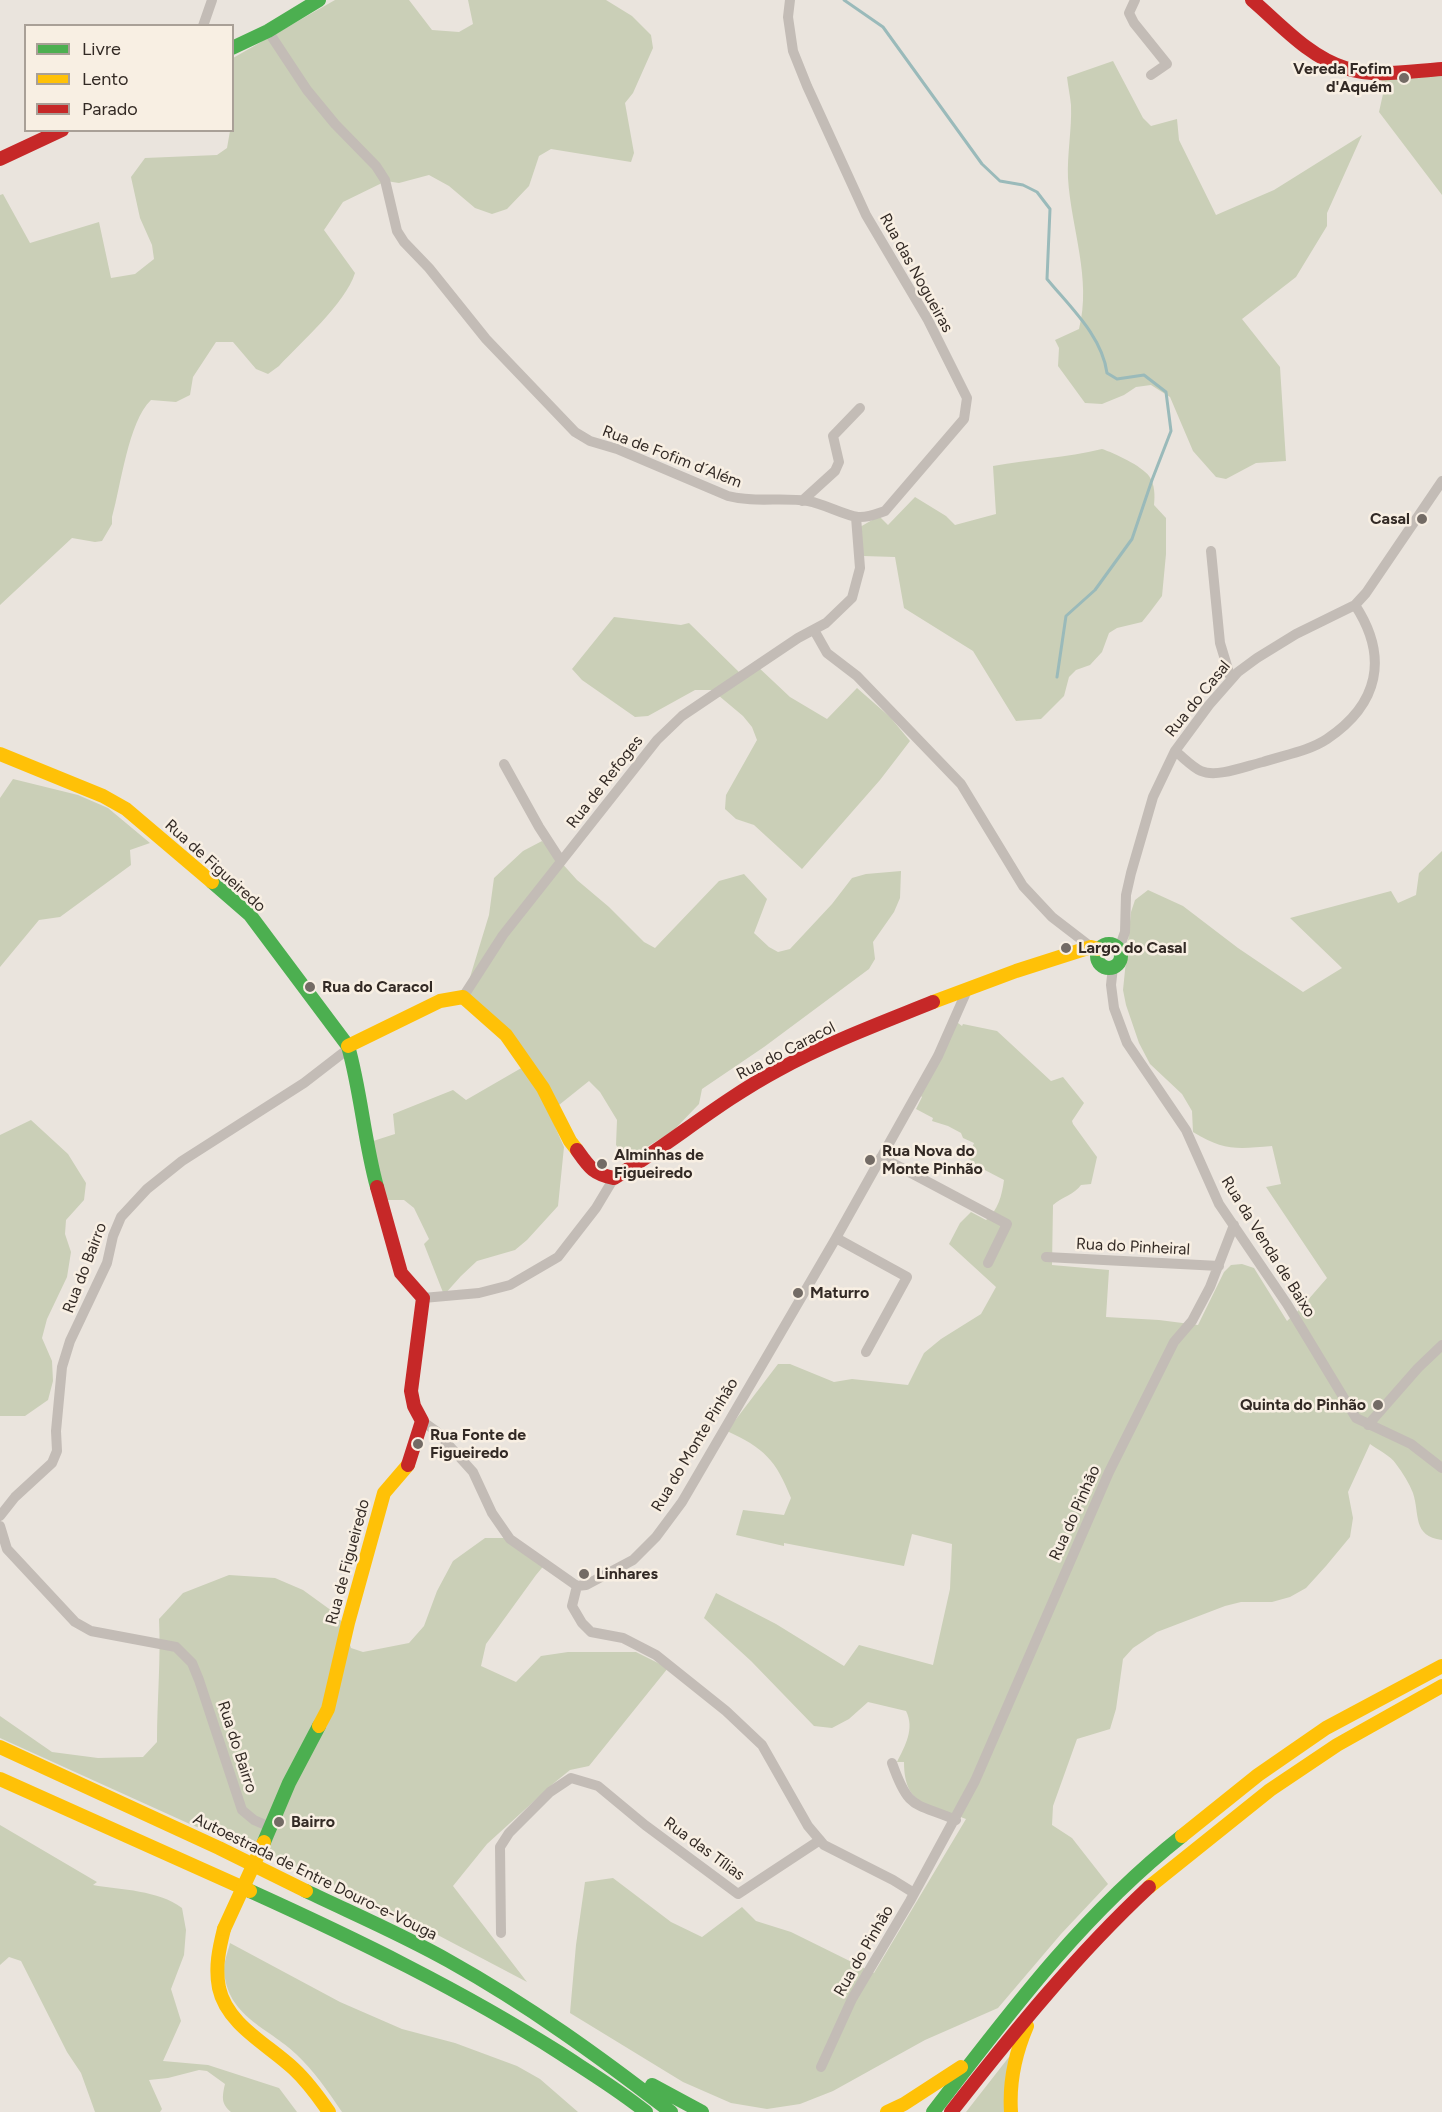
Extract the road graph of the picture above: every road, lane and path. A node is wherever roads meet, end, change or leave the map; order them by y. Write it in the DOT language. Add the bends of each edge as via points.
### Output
graph roads {
  1 [pos="212,0"];
  2 [pos="319,0"];
  3 [pos="790,0"];
  4 [pos="1135,0"];
  5 [pos="1252,0"];
  6 [pos="204,24"];
  7 [pos="268,31"];
  8 [pos="234,47"];
  9 [pos="1442,69"];
  10 [pos="1151,75"];
  11 [pos="58,132"];
  12 [pos="0,159"];
  13 [pos="860,408"];
  14 [pos="1442,480"];
  15 [pos="802,501"];
  16 [pos="856,517"];
  17 [pos="1210,551"];
  18 [pos="1355,605"];
  19 [pos="814,630"];
  20 [pos="1231,679"];
  21 [pos="1175,752"];
  22 [pos="0,754"];
  23 [pos="504,764"];
  24 [pos="561,861"];
  25 [pos="1094,948"];
  26 [pos="1119,949"];
  27 [pos="1113,967"];
  28 [pos="968,988"];
  29 [pos="463,997"];
  30 [pos="348,1048"];
  31 [pos="881,1157"];
  32 [pos="614,1178"];
  33 [pos="1234,1225"];
  34 [pos="836,1238"];
  35 [pos="1046,1257"];
  36 [pos="988,1263"];
  37 [pos="1220,1266"];
  38 [pos="423,1298"];
  39 [pos="1442,1345"];
  40 [pos="866,1352"];
  41 [pos="422,1421"];
  42 [pos="1368,1425"];
  43 [pos="1442,1468"];
  44 [pos="0,1516"];
  45 [pos="0,1526"];
  46 [pos="577,1586"];
  47 [pos="1442,1666"];
  48 [pos="1442,1686"];
  49 [pos="0,1747"];
  50 [pos="892,1763"];
  51 [pos="0,1779"];
  52 [pos="956,1820"];
  53 [pos="270,1827"];
  54 [pos="820,1840"];
  55 [pos="914,1893"];
  56 [pos="501,1933"];
  57 [pos="1036,2007"];
  58 [pos="603,2058"];
  59 [pos="971,2061"];
  60 [pos="821,2067"];
  61 [pos="585,2070"];
  62 [pos="329,2112"];
  63 [pos="630,2112"];
  64 [pos="646,2112"];
  65 [pos="671,2112"];
  66 [pos="702,2112"];
  67 [pos="887,2112"];
  68 [pos="933,2112"];
  69 [pos="951,2112"];
  70 [pos="1011,2112"];
  1 -- 6 [label="street"];
  2 -- 7 [label="main road"];
  3 -- 16 [label="street, Rua das Nogueiras" via="793,51 807,86 867,215 928,320 967,398 964,419 885,511"];
  4 -- 10 [label="street" via="1129,13 1134,23 1167,64"];
  5 -- 9 [label="main road" via="1317,53 1344,68 1374,72"];
  7 -- 8 [label="main road"];
  7 -- 15 [label="street, Rua de Fofim d´Além" via="307,90 376,166 385,180 397,231 404,242 486,339 575,432 741,500"];
  11 -- 12 [label="main road"];
  13 -- 15 [label="street" via="833,436 838,462 835,471"];
  14 -- 18 [label="street, Rua do Casal"];
  15 -- 16 [label="street, Rua de Fofim d´Além"];
  16 -- 19 [label="street" via="860,568 852,598"];
  17 -- 20 [label="street" via="1220,643"];
  18 -- 20 [label="street, Rua do Casal" via="1296,634"];
  18 -- 21 [label="street" via="1371,634 1376,665 1367,698 1342,727 1326,740 1225,773 1202,771"];
  19 -- 24 [label="street, Rua de Refoges" via="682,716 657,740"];
  19 -- 25 [label="street" via="827,653 857,676 961,784 1023,886 1052,917"];
  20 -- 21 [label="street, Rua do Casal"];
  21 -- 26 [label="street, Rua do Casal" via="1153,797 1131,873 1125,932"];
  22 -- 30 [label="main road, Rua de Figueiredo" via="126,809 250,915"];
  23 -- 24 [label="street"];
  24 -- 29 [label="street, Rua de Refoges" via="503,935"];
  25 -- 26 [label="main road" via="1110,943"];
  25 -- 27 [label="main road" via="1098,963"];
  25 -- 28 [label="main road, Rua do Caracol" via="1034,963"];
  26 -- 27 [label="main road" via="1120,960"];
  27 -- 33 [label="street, Rua da Venda de Baixo" via="1114,1008 1127,1043 1186,1130 1219,1204"];
  28 -- 31 [label="street, Rua do Monte Pinhão" via="938,1056"];
  28 -- 32 [label="main road, Rua do Caracol" via="778,1069"];
  29 -- 30 [label="main road" via="440,1001"];
  29 -- 32 [label="main road" via="506,1035 543,1088 570,1141 587,1164 599,1176"];
  30 -- 38 [label="main road, Rua de Figueiredo" via="368,1155 401,1273"];
  30 -- 44 [label="street, Rua do Bairro" via="304,1083 182,1161 122,1216 107,1263 62,1367 57,1451 52,1463"];
  31 -- 34 [label="street, Rua do Monte Pinhão"];
  31 -- 36 [label="street" via="1007,1224"];
  32 -- 38 [label="street" via="558,1257 510,1285 479,1293"];
  33 -- 37 [label="street, Rua do Pinhão"];
  33 -- 42 [label="street, Rua da Venda de Baixo" via="1356,1418"];
  34 -- 40 [label="street" via="907,1277"];
  34 -- 46 [label="street, Rua do Monte Pinhão" via="682,1502 656,1537 633,1560"];
  35 -- 37 [label="street, Rua do Pinheiral"];
  37 -- 52 [label="street, Rua do Pinhão" via="1192,1321 1174,1342 1108,1472"];
  38 -- 41 [label="main road" via="411,1391"];
  39 -- 42 [label="street"];
  41 -- 46 [label="street" via="472,1472 510,1539"];
  41 -- 53 [label="main road, Rua de Figueiredo" via="410,1462 384,1493 328,1709"];
  42 -- 43 [label="street, Rua da Venda de Baixo" via="1411,1444"];
  45 -- 53 [label="street, Rua do Bairro" via="7,1549 75,1622 92,1631 176,1647 192,1663 242,1810"];
  46 -- 54 [label="street" via="572,1606 591,1632 623,1638 656,1655 762,1745"];
  47 -- 59 [label="main road" via="1326,1728 1258,1775 1150,1861 1061,1950"];
  48 -- 57 [label="main road" via="1337,1745 1270,1790 1164,1874 1114,1920"];
  49 -- 58 [label="main road, Autoestrada de Entre Douro-e-Vouga" via="219,1848 447,1960"];
  50 -- 52 [label="street" via="911,1801"];
  51 -- 61 [label="main road" via="314,1920 435,1979"];
  52 -- 55 [label="street, Rua do Pinhão"];
  53 -- 62 [label="main road, Rua de Figueiredo, bridge" via="224,1929 217,1948 215,1976 222,2001 237,2020 303,2076"];
  54 -- 55 [label="street"];
  54 -- 56 [label="street, Rua das Tílias" via="738,1894 598,1786 572,1778 550,1792 500,1847"];
  55 -- 60 [label="street, Rua do Pinhão" via="852,1999"];
  57 -- 69 [label="main road"];
  57 -- 70 [label="main road" via="1020,2041 1010,2088"];
  58 -- 65 [label="main road"];
  58 -- 66 [label="main road"];
  59 -- 67 [label="main road"];
  59 -- 68 [label="main road"];
  61 -- 63 [label="main road"];
  61 -- 64 [label="main road"];
}
